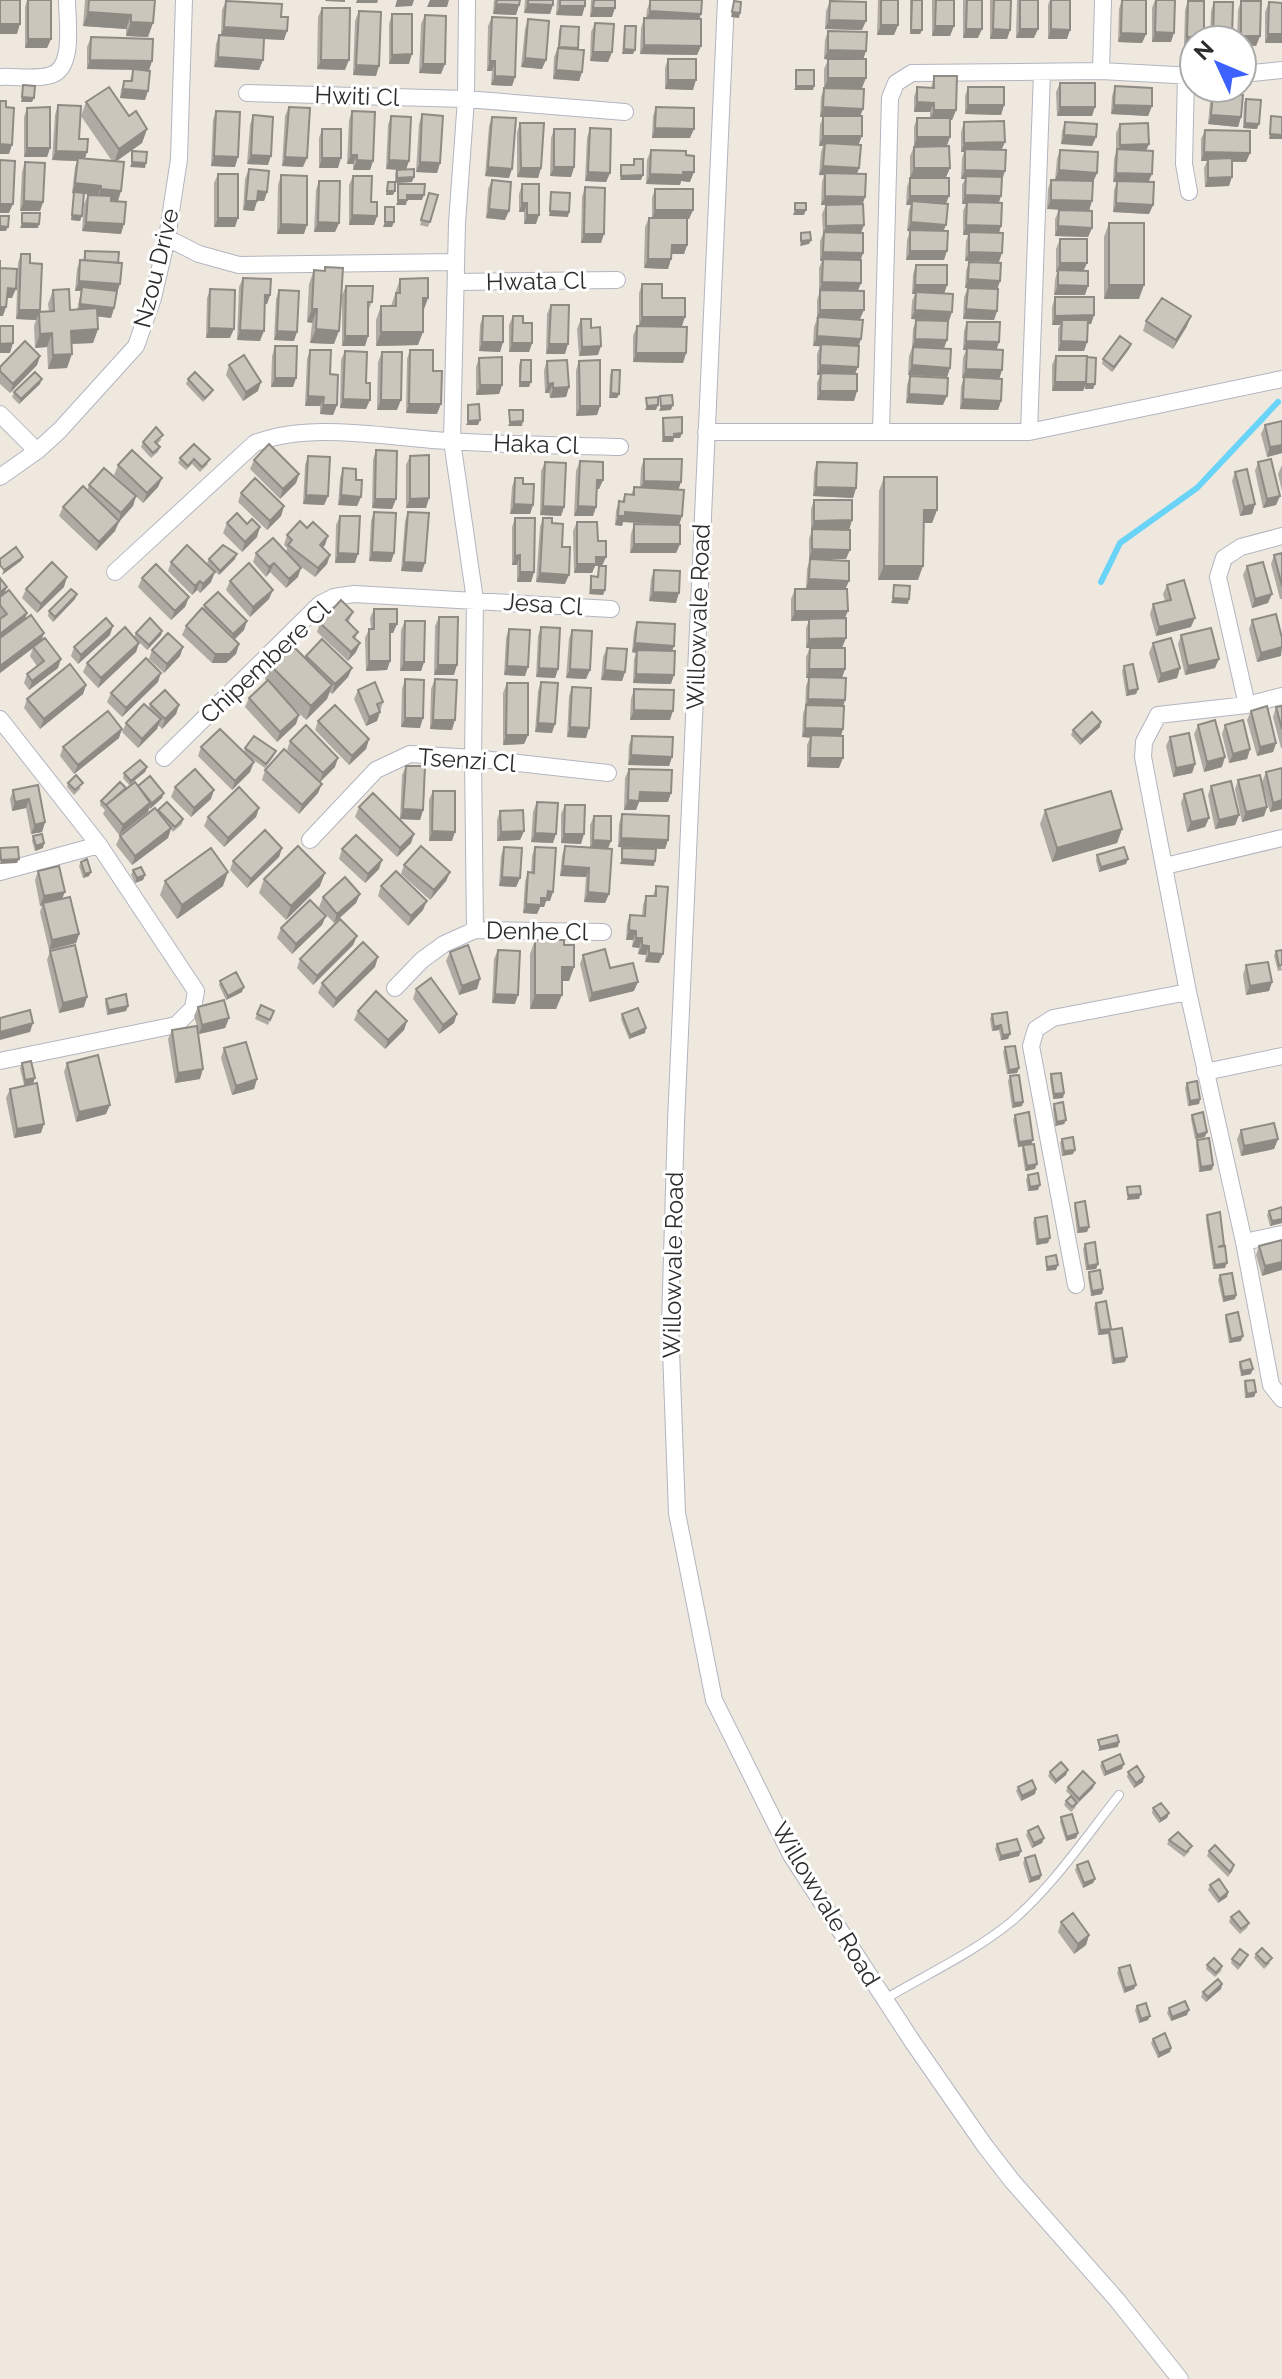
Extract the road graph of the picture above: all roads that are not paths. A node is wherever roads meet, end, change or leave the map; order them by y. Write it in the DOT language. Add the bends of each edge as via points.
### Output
graph roads {
  1 [pos="67,0"];
  2 [pos="184,0"];
  3 [pos="467,0"];
  4 [pos="726,0"];
  5 [pos="1103,0"];
  6 [pos="1282,70"];
  7 [pos="1101,71"];
  8 [pos="1258,72"];
  9 [pos="1042,73"];
  10 [pos="1178,75"];
  11 [pos="0,77"];
  12 [pos="247,93"];
  13 [pos="466,99"];
  14 [pos="1188,104"];
  15 [pos="625,112"];
  16 [pos="1189,192"];
  17 [pos="167,238"];
  18 [pos="455,262"];
  19 [pos="617,280"];
  20 [pos="456,282"];
  21 [pos="1282,379"];
  22 [pos="0,414"];
  23 [pos="706,432"];
  24 [pos="881,432"];
  25 [pos="1029,432"];
  26 [pos="452,441"];
  27 [pos="620,447"];
  28 [pos="37,451"];
  29 [pos="0,477"];
  30 [pos="1282,536"];
  31 [pos="115,572"];
  32 [pos="475,600"];
  33 [pos="611,609"];
  34 [pos="1282,696"];
  35 [pos="1247,705"];
  36 [pos="0,719"];
  37 [pos="164,758"];
  38 [pos="473,758"];
  39 [pos="608,773"];
  40 [pos="1282,838"];
  41 [pos="310,840"];
  42 [pos="99,845"];
  43 [pos="1165,866"];
  44 [pos="0,872"];
  45 [pos="475,930"];
  46 [pos="603,932"];
  47 [pos="395,988"];
  48 [pos="1188,992"];
  49 [pos="1282,1056"];
  50 [pos="0,1061"];
  51 [pos="1205,1072"];
  52 [pos="1282,1234"];
  53 [pos="1244,1242"];
  54 [pos="1076,1285"];
  55 [pos="1282,1399"];
  56 [pos="1119,1795"];
  57 [pos="884,1999"];
  58 [pos="1180,2379"];
  1 -- 11 [label="street" via="67,57 61,70 50,76"];
  2 -- 17 [label="street, Nzou Drive" via="179,159"];
  3 -- 13 [label="street"];
  4 -- 23 [label="street, Willowvale Road"];
  5 -- 7 [label="street"];
  6 -- 8 [label="street"];
  7 -- 9 [label="street"];
  7 -- 10 [label="street"];
  9 -- 24 [label="street" via="912,73 896,83 890,98"];
  9 -- 25 [label="street"];
  12 -- 13 [label="street, Hwiti Cl"];
  13 -- 15 [label="street, Hwiti Cl"];
  13 -- 18 [label="street"];
  14 -- 16 [label="street" via="1184,164"];
  17 -- 18 [label="street" via="239,265"];
  17 -- 28 [label="street, Nzou Drive" via="136,346"];
  18 -- 20 [label="street"];
  19 -- 20 [label="street, Hwata Cl"];
  20 -- 26 [label="street"];
  21 -- 25 [label="street"];
  22 -- 28 [label="street"];
  23 -- 24 [label="street"];
  23 -- 57 [label="street, Willowvale Road" via="670,1308 677,1513 714,1700 791,1855"];
  24 -- 25 [label="street"];
  26 -- 27 [label="street, Haka Cl"];
  26 -- 31 [label="street, Haka Cl" via="301,431 255,443"];
  26 -- 32 [label="street"];
  28 -- 29 [label="street, Nzou Drive"];
  30 -- 35 [label="street" via="1241,547 1224,558 1218,577"];
  32 -- 33 [label="street, Jesa Cl"];
  32 -- 37 [label="street, Chipembere Cl" via="354,594 320,604"];
  32 -- 38 [label="street"];
  34 -- 35 [label="street"];
  35 -- 43 [label="street" via="1158,715 1151,727 1143,757"];
  36 -- 42 [label="street"];
  38 -- 39 [label="street, Tsenzi Cl"];
  38 -- 41 [label="street, Tsenzi Cl" via="410,754 391,762 376,770"];
  38 -- 45 [label="street"];
  40 -- 43 [label="street"];
  42 -- 44 [label="street"];
  42 -- 50 [label="street" via="196,991 193,1008 176,1025"];
  43 -- 48 [label="street"];
  45 -- 46 [label="street, Denhe Cl"];
  45 -- 47 [label="street, Denhe Cl" via="444,944"];
  48 -- 51 [label="street"];
  48 -- 54 [label="street" via="1053,1018 1036,1029 1031,1046"];
  49 -- 51 [label="street"];
  51 -- 53 [label="street"];
  52 -- 53 [label="street"];
  53 -- 55 [label="street" via="1271,1385"];
  56 -- 57 [label="lane" via="1037,1897 1011,1921"];
  57 -- 58 [label="street, Willowvale Road" via="1004,2170"];
}
